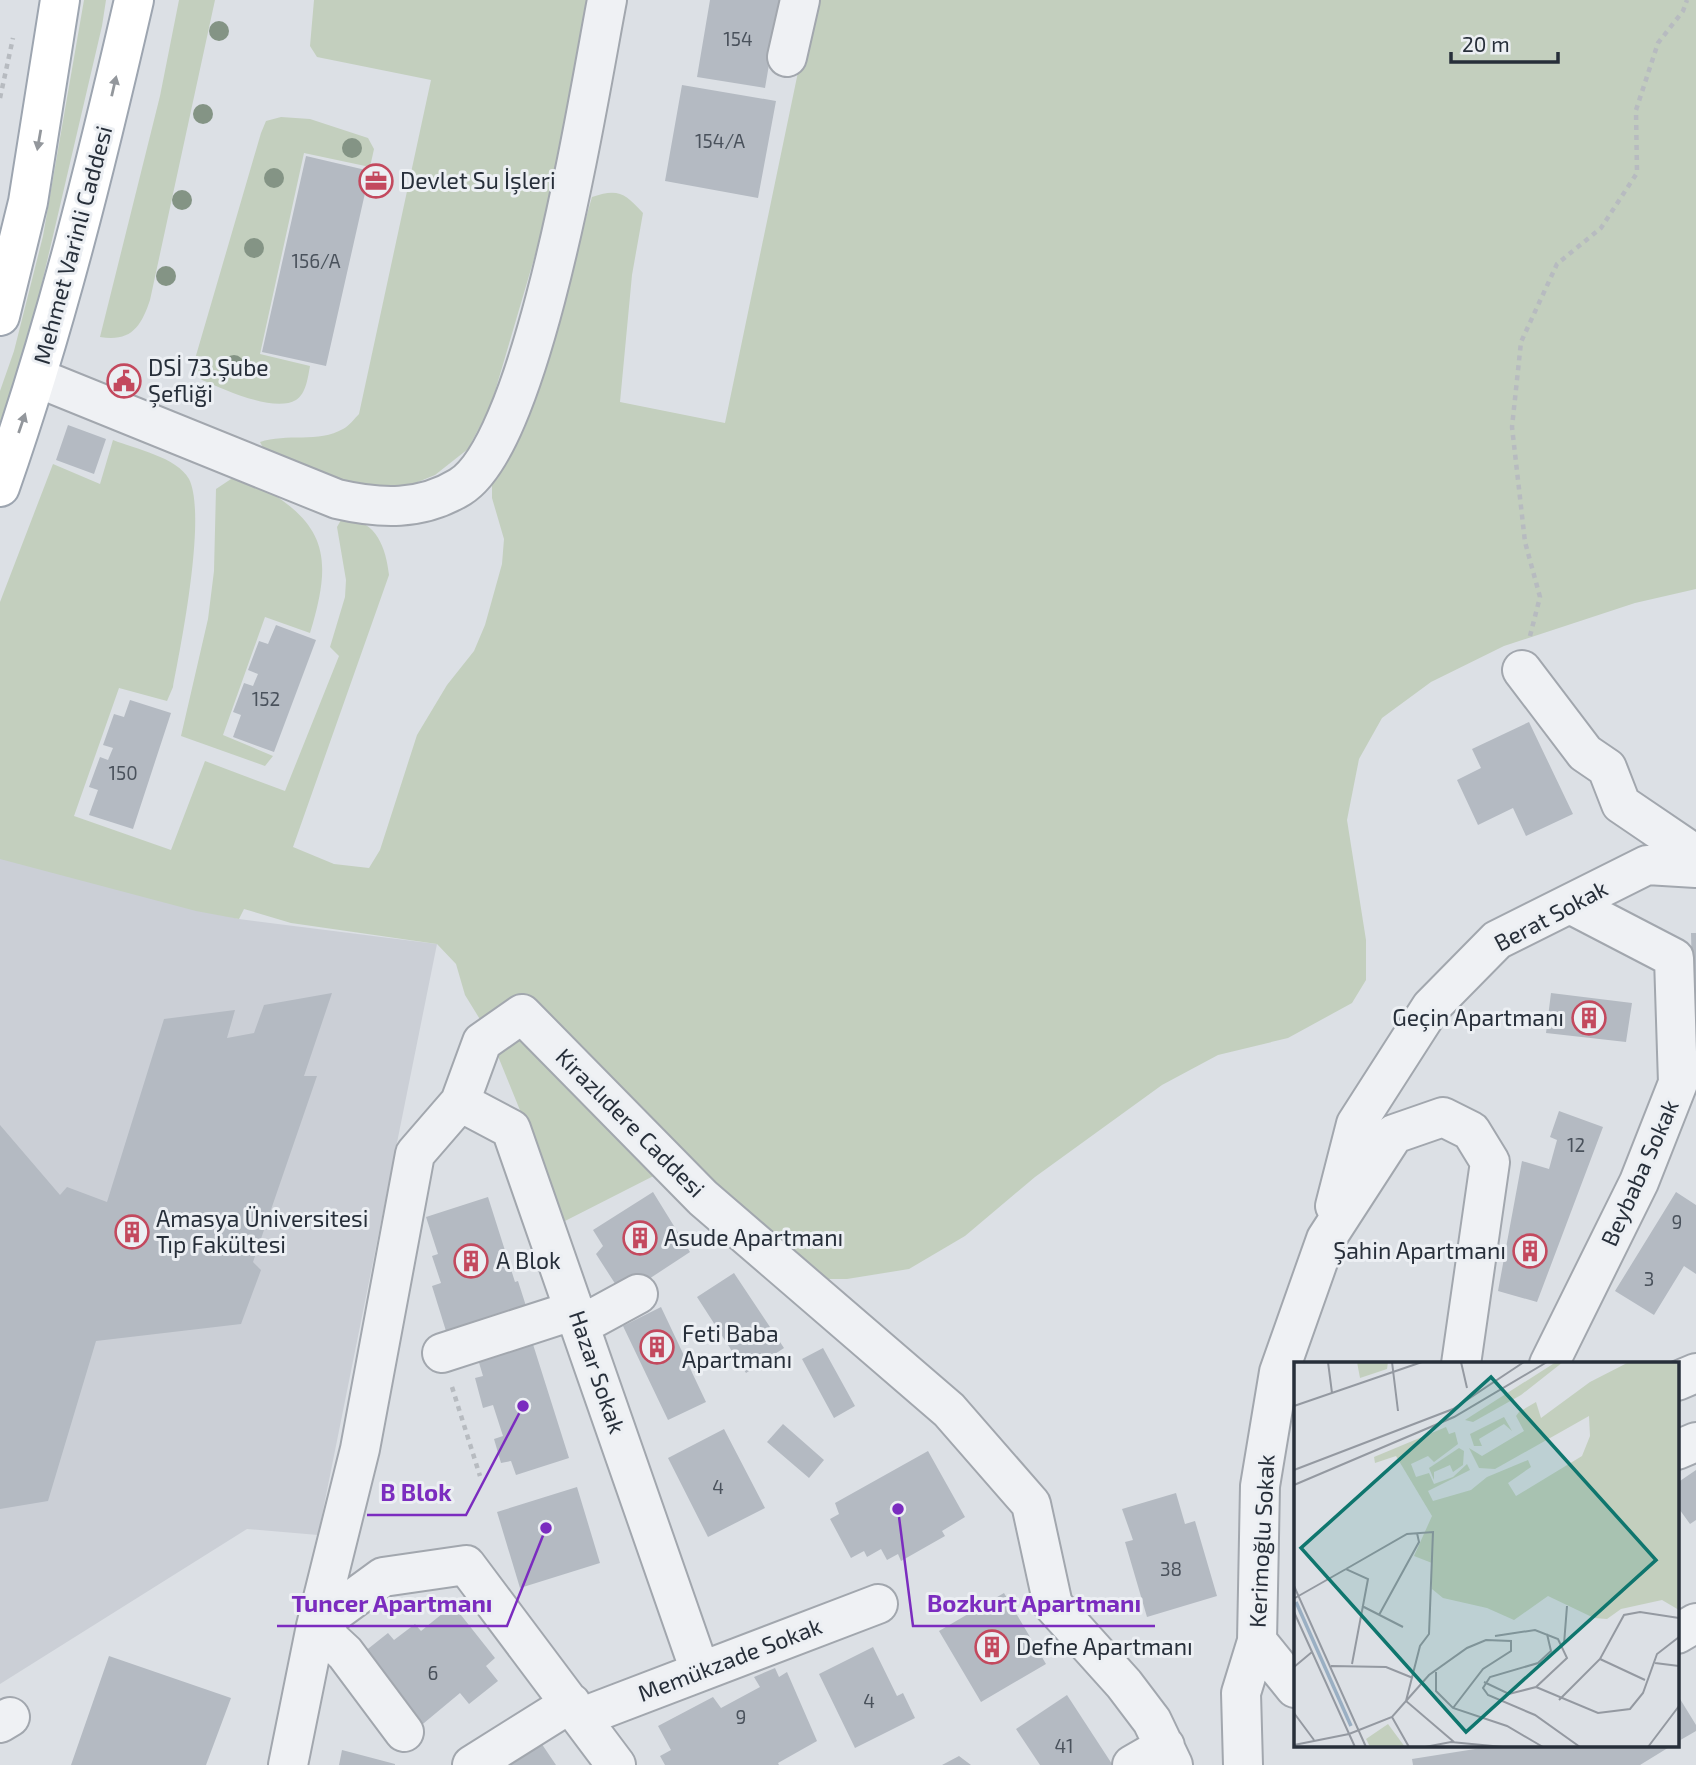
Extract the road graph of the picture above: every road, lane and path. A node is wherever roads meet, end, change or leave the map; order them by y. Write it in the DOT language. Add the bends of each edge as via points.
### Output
graph roads {
  1 [pos="60,0"];
  2 [pos="134,0"];
  3 [pos="607,0"];
  4 [pos="800,0"];
  5 [pos="1687,0"];
  6 [pos="16,24"];
  7 [pos="787,57"];
  8 [pos="0,98"];
  9 [pos="0,316"];
  10 [pos="38,378"];
  11 [pos="0,488"];
  12 [pos="1522,670"];
  13 [pos="1696,855"];
  14 [pos="1696,868"];
  15 [pos="1573,905"];
  16 [pos="460,1102"];
  17 [pos="1326,1239"];
  18 [pos="638,1294"];
  19 [pos="578,1318"];
  20 [pos="442,1353"];
  21 [pos="1461,1362"];
  22 [pos="1550,1362"];
  23 [pos="1696,1373"];
  24 [pos="1678,1381"];
  25 [pos="1696,1441"];
  26 [pos="1678,1450"];
  27 [pos="878,1604"];
  28 [pos="1696,1623"];
  29 [pos="316,1626"];
  30 [pos="1678,1633"];
  31 [pos="1257,1641"];
  32 [pos="700,1671"];
  33 [pos="1294,1687"];
  34 [pos="670,1707"];
  35 [pos="591,1730"];
  36 [pos="404,1732"];
  37 [pos="1169,1755"];
  38 [pos="288,1765"];
  39 [pos="472,1765"];
  40 [pos="1132,1765"];
  41 [pos="1243,1765"];
  1 -- 9 [label="main road, one-way" via="28,202"];
  10 -- 2 [label="main road, Mehmet Varinli Caddesi, one-way" via="88,202"];
  3 -- 10 [label="street" via="563,228 526,364 508,417 486,457 462,486 402,508 337,499"];
  4 -- 7 [label="street"];
  5 -- 12 [label="path" via="1657,43 1636,110 1637,173 1601,228 1557,264 1521,342 1512,427 1525,542 1540,597"];
  6 -- 8 [label="path"];
  11 -- 10 [label="main road, Mehmet Varinli Caddesi, one-way"];
  12 -- 13 [label="street" via="1586,753 1607,768 1621,804"];
  14 -- 15 [label="street, Berat Sokak" via="1647,865"];
  15 -- 17 [label="street, Berat Sokak" via="1497,940 1431,1007 1356,1124"];
  15 -- 22 [label="street, Beybaba Sokak" via="1674,958 1678,1083 1639,1182"];
  16 -- 19 [label="street, Hazar Sokak" via="511,1129"];
  16 -- 29 [label="street, Kirazlıdere Caddesi" via="415,1154 360,1449"];
  16 -- 37 [label="street, Kirazlıdere Caddesi" via="482,1042 522,1014 703,1198 949,1410 1031,1504 1053,1605 1124,1684 1152,1721"];
  17 -- 21 [label="street, Kerimoğlu Sokak" via="1394,1134 1443,1117 1471,1131 1490,1162"];
  17 -- 31 [label="street, Kerimoğlu Sokak" via="1279,1372 1260,1486"];
  18 -- 19 [label="street"];
  19 -- 20 [label="street"];
  19 -- 32 [label="street, Hazar Sokak"];
  23 -- 24 [label="street"];
  25 -- 26 [label="street"];
  27 -- 32 [label="street, Memükzade Sokak"];
  28 -- 30 [label="street"];
  29 -- 35 [label="street" via="383,1577 466,1565"];
  29 -- 36 [label="street" via="345,1653"];
  29 -- 38 [label="street, Kirazlıdere Caddesi"];
  31 -- 33 [label="street"];
  31 -- 41 [label="street, Kerimoğlu Sokak" via="1241,1693"];
  32 -- 35 [label="street, Memükzade Sokak"];
  34 -- 35 [label="street"];
  35 -- 39 [label="street"];
  37 -- 40 [label="street"];
}
